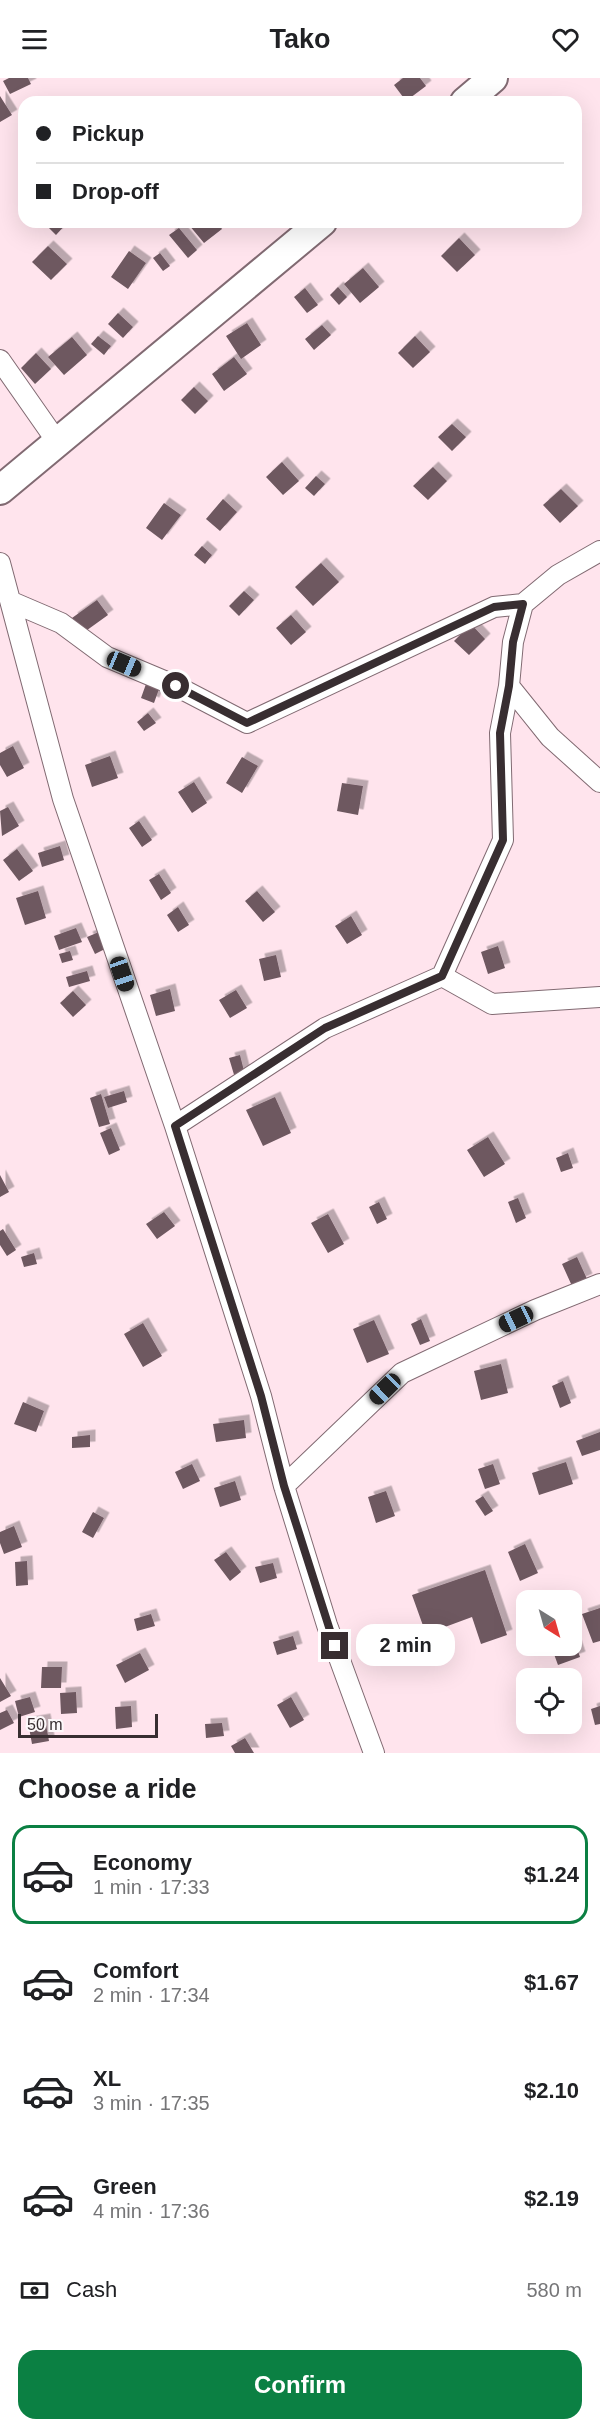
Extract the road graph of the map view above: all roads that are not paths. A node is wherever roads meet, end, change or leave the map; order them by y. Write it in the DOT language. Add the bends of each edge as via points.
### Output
graph roads {
  1 [pos="493,78"];
  2 [pos="472,96"];
  3 [pos="315,228"];
  4 [pos="0,360"];
  5 [pos="58,443"];
  6 [pos="0,490"];
  7 [pos="600,551"];
  8 [pos="0,563"];
  9 [pos="12,602"];
  10 [pos="523,604"];
  11 [pos="509,686"];
  12 [pos="600,782"];
  13 [pos="442,976"];
  14 [pos="600,997"];
  15 [pos="175,1126"];
  16 [pos="600,1284"];
  17 [pos="284,1486"];
  18 [pos="374,1753"];
  1 -- 2 [label="street"];
  3 -- 5 [label="street"];
  4 -- 5 [label="street"];
  5 -- 6 [label="street"];
  7 -- 10 [label="street" via="558,575"];
  8 -- 9 [label="street"];
  9 -- 10 [label="street" via="61,623 107,657 176,686 247,723 494,607"];
  9 -- 15 [label="street" via="63,799"];
  10 -- 11 [label="street" via="513,642"];
  11 -- 12 [label="street" via="550,737"];
  11 -- 13 [label="street" via="500,733 503,840"];
  13 -- 14 [label="street" via="492,1004"];
  13 -- 15 [label="street" via="325,1028"];
  15 -- 17 [label="street" via="261,1396"];
  16 -- 17 [label="street" via="402,1373"];
  17 -- 18 [label="street" via="327,1625"];
}
